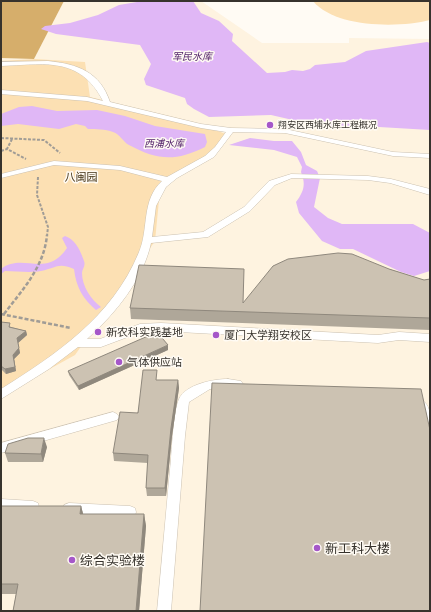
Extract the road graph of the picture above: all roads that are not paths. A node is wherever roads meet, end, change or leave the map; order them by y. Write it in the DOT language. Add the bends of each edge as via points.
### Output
graph roads {
  1 [pos="1,64"];
  2 [pos="1,92"];
  3 [pos="107,102"];
  4 [pos="231,130"];
  5 [pos="430,156"];
  6 [pos="1,176"];
  7 [pos="167,180"];
  8 [pos="430,192"];
  9 [pos="148,240"];
  10 [pos="430,338"];
  11 [pos="78,343"];
  12 [pos="246,385"];
  13 [pos="1,395"];
  14 [pos="406,396"];
  15 [pos="113,417"];
  16 [pos="430,419"];
  17 [pos="1,448"];
  18 [pos="1,505"];
  19 [pos="130,512"];
  20 [pos="164,611"];
  1 -- 3 [label="lane" via="58,63 74,66 93,79"];
  2 -- 3 [label="lane"];
  3 -- 4 [label="lane" via="178,122"];
  4 -- 5 [label="lane" via="286,131 393,154"];
  4 -- 7 [label="lane" via="209,158"];
  6 -- 7 [label="lane" via="54,163 120,168"];
  7 -- 9 [label="lane" via="153,199"];
  8 -- 9 [label="lane" via="391,181 368,178 291,176 272,183 247,209 205,235"];
  9 -- 11 [label="lane" via="134,273 121,294 88,335"];
  10 -- 11 [label="lane" via="378,338 161,327 140,328 101,343"];
  11 -- 13 [label="lane"];
  12 -- 20 [label="lane" via="215,383 199,388 184,400"];
  14 -- 16 [label="lane" via="423,407"];
  15 -- 17 [label="lane"];
  18 -- 19 [label="lane"];
}
